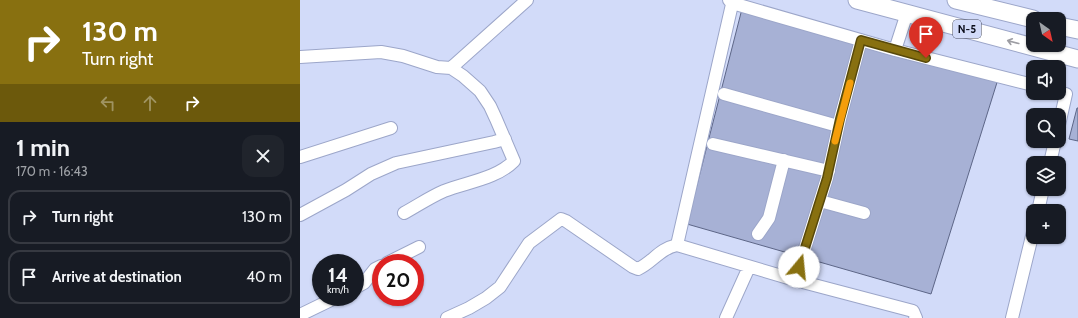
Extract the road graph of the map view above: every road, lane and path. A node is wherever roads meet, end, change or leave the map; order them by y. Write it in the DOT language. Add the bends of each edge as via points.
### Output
graph roads {
  1 [pos="527,0"];
  2 [pos="857,0"];
  3 [pos="956,0"];
  4 [pos="731,1"];
  5 [pos="907,13"];
  6 [pos="1026,17"];
  7 [pos="1066,27"];
  8 [pos="1078,30"];
  9 [pos="861,40"];
  10 [pos="895,50"];
  11 [pos="300,57"];
  12 [pos="1078,59"];
  13 [pos="451,68"];
  14 [pos="1026,83"];
  15 [pos="724,94"];
  16 [pos="1068,94"];
  17 [pos="1064,108"];
  18 [pos="838,126"];
  19 [pos="391,128"];
  20 [pos="505,139"];
  21 [pos="713,144"];
  22 [pos="300,157"];
  23 [pos="784,160"];
  24 [pos="829,171"];
  25 [pos="820,202"];
  26 [pos="404,213"];
  27 [pos="864,213"];
  28 [pos="300,215"];
  29 [pos="758,234"];
  30 [pos="1030,244"];
  31 [pos="677,245"];
  32 [pos="419,247"];
  33 [pos="405,254"];
  34 [pos="749,267"];
  35 [pos="372,273"];
  36 [pos="795,280"];
  37 [pos="364,283"];
  38 [pos="318,306"];
  39 [pos="465,314"];
  40 [pos="300,315"];
  41 [pos="304,318"];
  42 [pos="447,318"];
  43 [pos="726,318"];
  44 [pos="916,318"];
  45 [pos="1012,318"];
  1 -- 13 [label="street"];
  2 -- 5 [label="highway, N-5"];
  3 -- 6 [label="highway, N-5"];
  4 -- 9 [label="street"];
  4 -- 31 [label="street"];
  5 -- 10 [label="street"];
  12 -- 5 [label="highway, N-5, one-way"];
  7 -- 8 [label="highway"];
  9 -- 10 [label="street"];
  9 -- 18 [label="street"];
  10 -- 14 [label="street"];
  11 -- 13 [label="street" via="381,52 437,67"];
  13 -- 20 [label="street" via="480,91"];
  15 -- 18 [label="street"];
  16 -- 17 [label="street"];
  18 -- 24 [label="street"];
  19 -- 22 [label="street"];
  20 -- 26 [label="street" via="514,161 507,167 493,175 443,192"];
  20 -- 28 [label="street" via="396,163 370,174"];
  21 -- 23 [label="street"];
  23 -- 24 [label="street"];
  23 -- 29 [label="street" via="768,218"];
  24 -- 25 [label="street"];
  25 -- 27 [label="street"];
  25 -- 36 [label="street"];
  30 -- 45 [label="street"];
  31 -- 34 [label="street"];
  31 -- 39 [label="street" via="665,249 647,265 638,269 561,219 529,243 500,287"];
  32 -- 33 [label="street"];
  34 -- 36 [label="street"];
  34 -- 43 [label="street"];
  35 -- 37 [label="street"];
  36 -- 44 [label="street" via="913,311"];
  38 -- 40 [label="street"];
  39 -- 42 [label="street"];
  40 -- 41 [label="street"];
}
